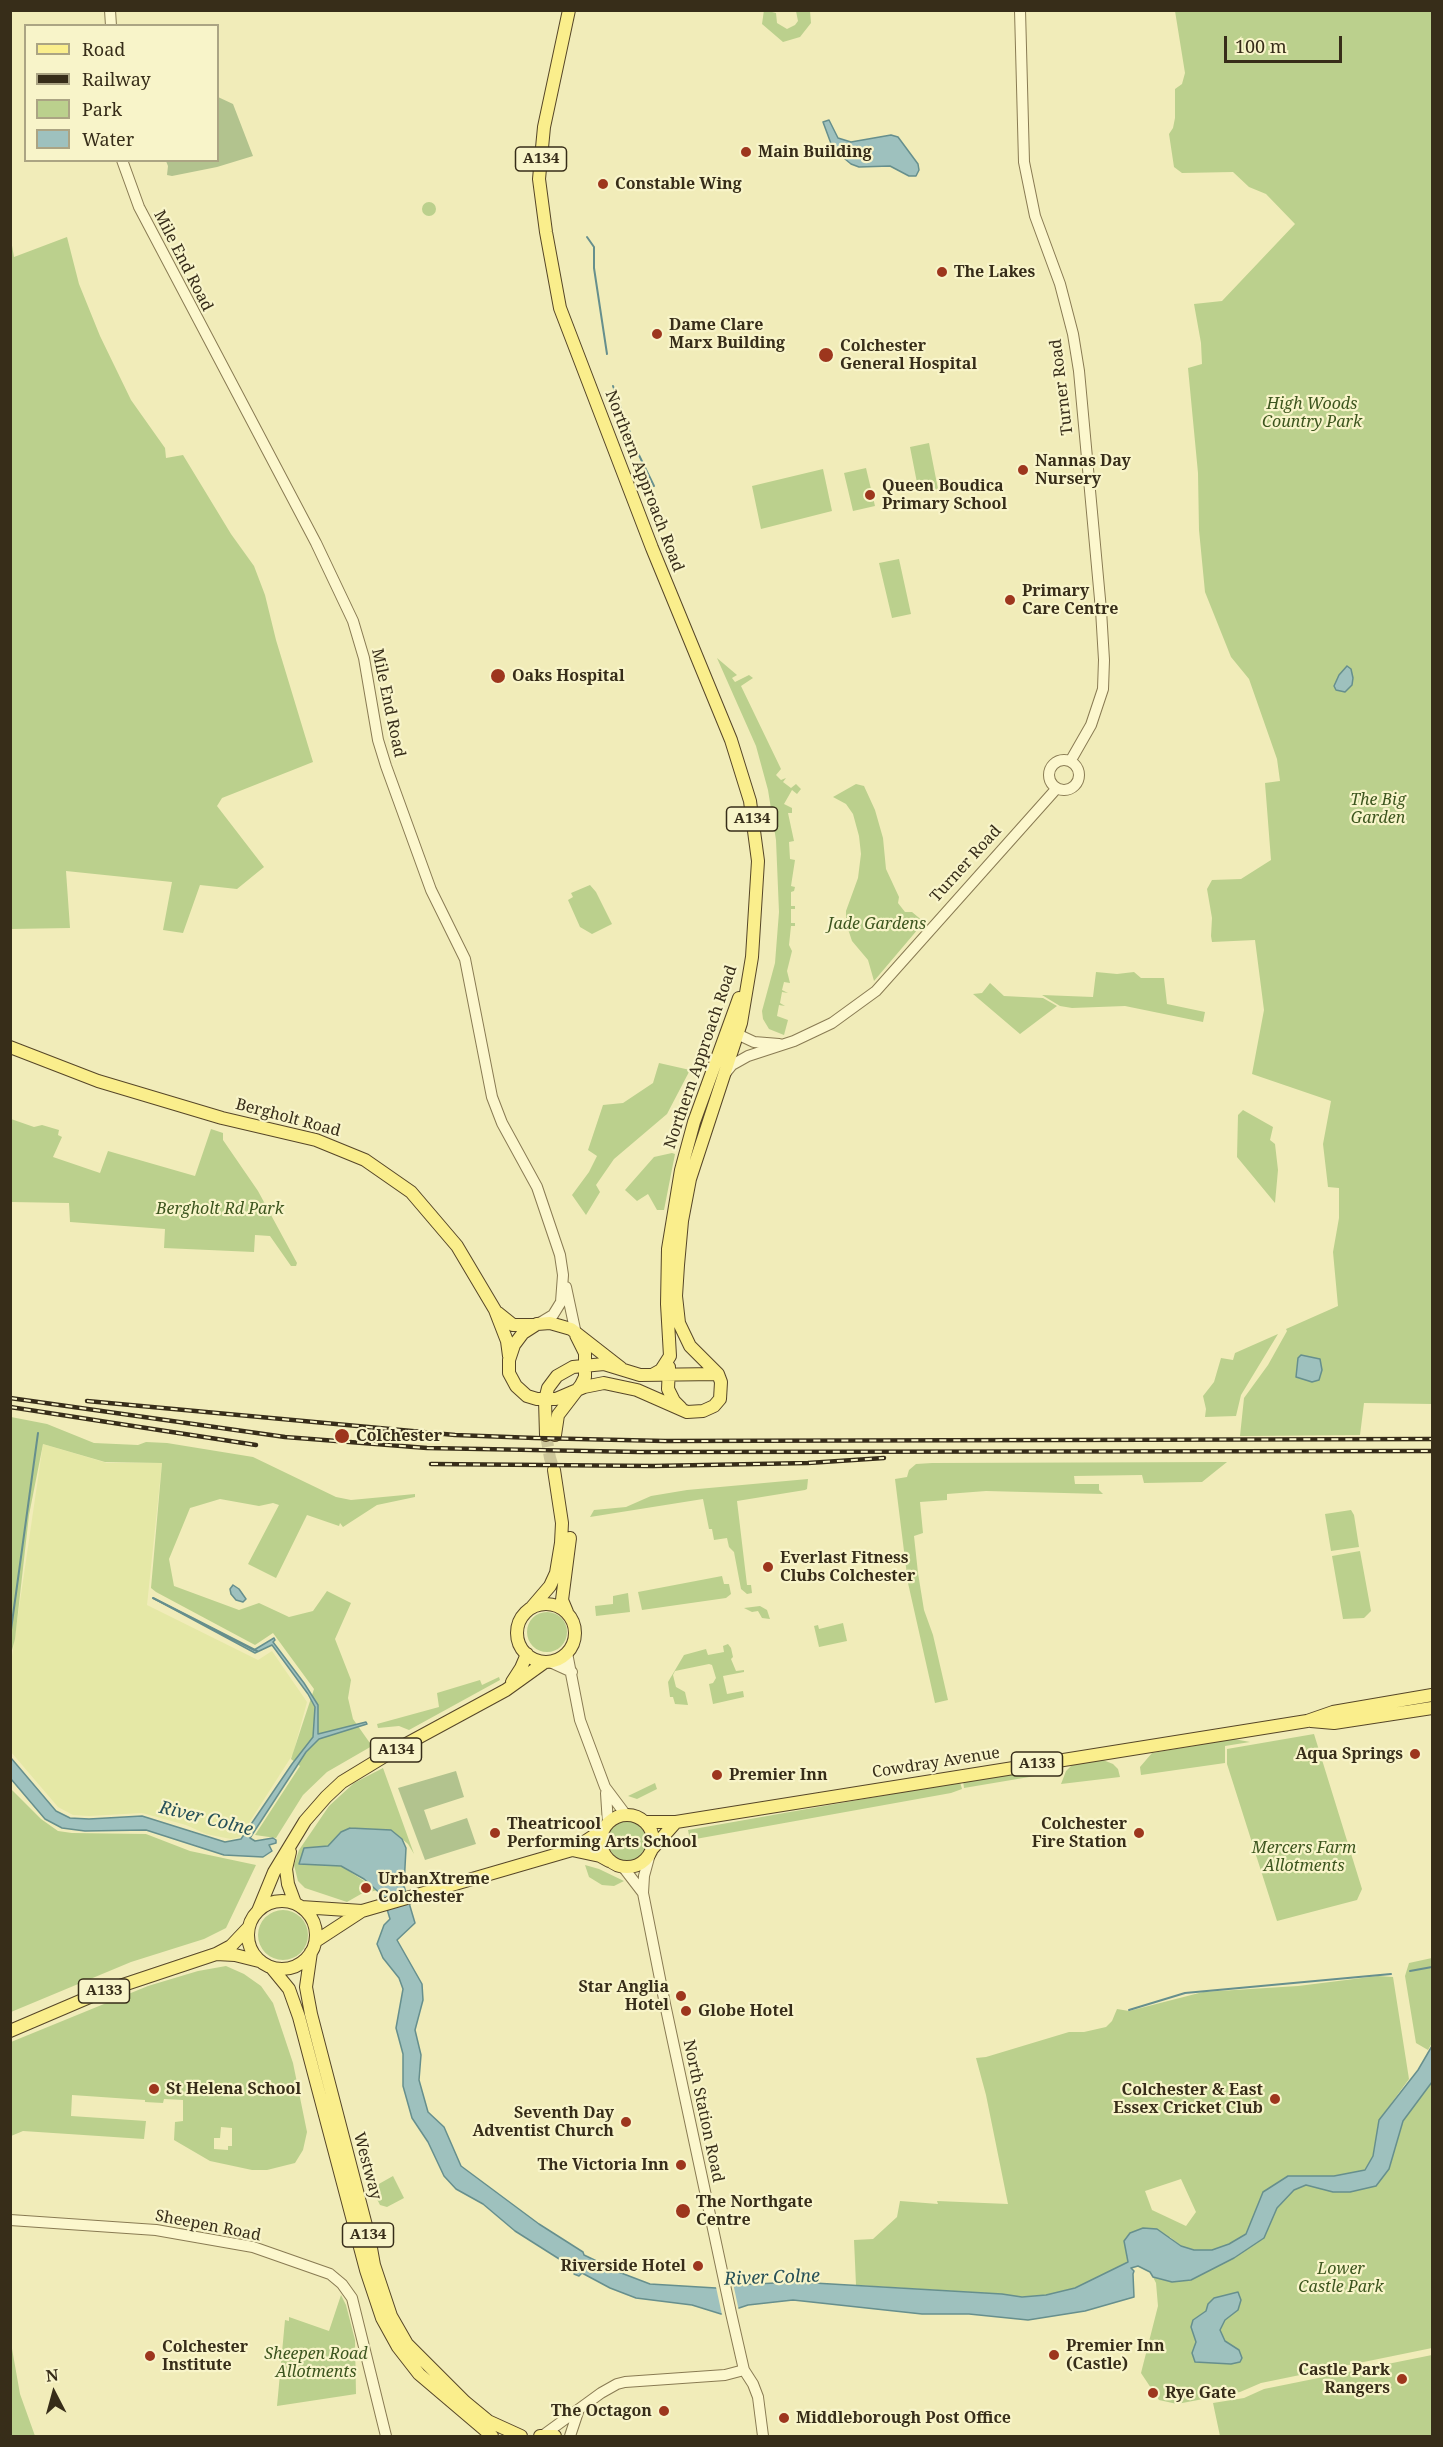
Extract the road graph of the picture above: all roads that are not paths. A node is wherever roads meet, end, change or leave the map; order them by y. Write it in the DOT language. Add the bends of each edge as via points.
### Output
graph roads {
  1 [pos="569,10"];
  2 [pos="1020,10"];
  3 [pos="123,162"];
  4 [pos="1071,760"];
  5 [pos="1057,788"];
  6 [pos="753,957"];
  7 [pos="737,1034"];
  8 [pos="785,1044"];
  9 [pos="728,1046"];
  10 [pos="10,1047"];
  11 [pos="748,1056"];
  12 [pos="722,1077"];
  13 [pos="563,1275"];
  14 [pos="495,1310"];
  15 [pos="537,1324"];
  16 [pos="576,1334"];
  17 [pos="670,1356"];
  18 [pos="509,1360"];
  19 [pos="586,1365"];
  20 [pos="621,1368"];
  21 [pos="718,1374"];
  22 [pos="652,1375"];
  23 [pos="669,1375"];
  24 [pos="578,1389"];
  25 [pos="536,1398"];
  26 [pos="687,1412"];
  27 [pos="549,1434"];
  28 [pos="531,1608"];
  29 [pos="568,1613"];
  30 [pos="567,1653"];
  31 [pos="527,1654"];
  32 [pos="547,1662"];
  33 [pos="572,1672"];
  34 [pos="506,1690"];
  35 [pos="1432,1695"];
  36 [pos="1392,1701"];
  37 [pos="1432,1708"];
  38 [pos="1395,1714"];
  39 [pos="1307,1720"];
  40 [pos="605,1787"];
  41 [pos="626,1815"];
  42 [pos="645,1822"];
  43 [pos="676,1822"];
  44 [pos="606,1827"];
  45 [pos="291,1845"];
  46 [pos="572,1850"];
  47 [pos="651,1851"];
  48 [pos="618,1865"];
  49 [pos="288,1884"];
  50 [pos="643,1893"];
  51 [pos="298,1905"];
  52 [pos="336,1909"];
  53 [pos="258,1911"];
  54 [pos="362,1911"];
  55 [pos="341,1923"];
  56 [pos="249,1927"];
  57 [pos="314,1946"];
  58 [pos="216,1954"];
  59 [pos="259,1961"];
  60 [pos="271,1967"];
  61 [pos="309,1969"];
  62 [pos="10,2031"];
  63 [pos="10,2220"];
  64 [pos="744,2370"];
  65 [pos="579,2409"];
  66 [pos="760,2434"];
  67 [pos="386,2436"];
  68 [pos="492,2436"];
  69 [pos="520,2436"];
  70 [pos="541,2436"];
  71 [pos="555,2436"];
  72 [pos="570,2436"];
  1 -- 6 [label="main road, Northern Approach Road / A134" via="544,127 539,178 555,284 560,308 616,458 731,740 750,801 758,861"];
  2 -- 4 [label="street, Turner Road" via="1024,162 1035,216 1073,334 1102,616 1103,689 1091,725"];
  3 -- 13 [label="street, Mile End Road" via="144,218 316,543 353,621 386,766 424,872 465,959 492,1097 537,1187"];
  4 -- 5 [label="street, Turner Road" via="1056,762 1050,770 1049,777"];
  4 -- 5 [label="street, Turner Road" via="1079,771 1078,781 1068,789"];
  5 -- 8 [label="street, Turner Road" via="876,991 832,1023"];
  6 -- 7 [label="main road, Northern Approach Road / A134"];
  6 -- 9 [label="main road, Northern Approach Road / A134"];
  7 -- 8 [label="street, Turner Road" via="754,1042"];
  7 -- 9 [label="main road, A134"];
  8 -- 11 [label="street, Turner Road"];
  9 -- 11 [label="street"];
  9 -- 12 [label="main road, Northern Approach Road / A134"];
  9 -- 17 [label="main road, Northern Approach Road / A134" via="719,1058 686,1146 672,1215 667,1288"];
  10 -- 14 [label="main road, Bergholt Road" via="130,1091 316,1140 365,1160 411,1192 457,1246"];
  11 -- 12 [label="street, Turner Road" via="732,1065"];
  12 -- 21 [label="main road, Northern Approach Road / A134" via="690,1179 676,1296 685,1339"];
  13 -- 15 [label="street, Mile End Road" via="558,1308"];
  13 -- 16 [label="street, Mile End Road"];
  14 -- 15 [label="main road, Bergholt Road" via="513,1325"];
  14 -- 18 [label="main road, Bergholt Road" via="507,1341"];
  15 -- 16 [label="main road, Bergholt Road" via="558,1324"];
  15 -- 18 [label="main road" via="520,1336"];
  16 -- 19 [label="main road"];
  16 -- 20 [label="main road, Bergholt Road"];
  17 -- 22 [label="main road" via="665,1366"];
  17 -- 23 [label="main road, A134"];
  18 -- 25 [label="main road, Bergholt Road" via="511,1378 519,1390"];
  19 -- 20 [label="main road"];
  19 -- 24 [label="main road" via="584,1381"];
  19 -- 25 [label="main road" via="558,1376"];
  20 -- 22 [label="main road"];
  21 -- 23 [label="main road"];
  21 -- 26 [label="main road" via="722,1385 717,1403 703,1411"];
  22 -- 23 [label="main road"];
  23 -- 26 [label="main road, A134" via="670,1395"];
  24 -- 25 [label="main road" via="563,1397"];
  24 -- 26 [label="main road" via="603,1383 624,1386"];
  24 -- 27 [label="main road"];
  25 -- 27 [label="main road"];
  25 -- 27 [label="main road, Bergholt Road" via="537,1413"];
  28 -- 29 [label="main road" via="552,1604"];
  28 -- 29 [label="main road" via="556,1573 562,1523 558,1470 570,1524 562,1600"];
  28 -- 31 [label="main road" via="517,1629 518,1641"];
  29 -- 30 [label="main road" via="576,1631"];
  30 -- 32 [label="main road, A134"];
  30 -- 33 [label="street"];
  31 -- 32 [label="main road"];
  31 -- 34 [label="main road, A134"];
  32 -- 33 [label="street"];
  32 -- 34 [label="main road, A134"];
  33 -- 40 [label="street" via="580,1720"];
  34 -- 45 [label="main road, A134" via="342,1782 306,1821"];
  35 -- 36 [label="main road, Cowdray Avenue / A133"];
  36 -- 38 [label="main road"];
  36 -- 39 [label="main road, Cowdray Avenue / A133"];
  37 -- 38 [label="main road, Cowdray Avenue / A133"];
  38 -- 39 [label="main road, Cowdray Avenue / A133" via="1334,1723"];
  39 -- 43 [label="main road, Cowdray Avenue / A133"];
  40 -- 41 [label="street"];
  40 -- 44 [label="street"];
  41 -- 42 [label="main road, A133"];
  41 -- 44 [label="main road"];
  42 -- 43 [label="main road, Cowdray Avenue / A133"];
  42 -- 47 [label="main road" via="652,1836"];
  43 -- 47 [label="main road"];
  44 -- 46 [label="main road"];
  44 -- 48 [label="main road" via="602,1848"];
  45 -- 49 [label="main road, A134"];
  45 -- 53 [label="main road, A134" via="274,1872"];
  46 -- 48 [label="main road"];
  46 -- 54 [label="main road"];
  47 -- 48 [label="main road" via="638,1864"];
  47 -- 50 [label="street, North Station Road"];
  48 -- 50 [label="street, North Station Road"];
  49 -- 51 [label="main road, A134"];
  49 -- 52 [label="main road" via="301,1897"];
  50 -- 64 [label="street, North Station Road"];
  51 -- 52 [label="main road"];
  51 -- 53 [label="main road" via="277,1901"];
  51 -- 57 [label="main road, A134" via="313,1921"];
  52 -- 54 [label="main road"];
  53 -- 56 [label="main road, A134"];
  54 -- 55 [label="main road"];
  55 -- 57 [label="main road"];
  55 -- 61 [label="main road"];
  56 -- 58 [label="main road, A133" via="231,1946"];
  56 -- 59 [label="main road" via="250,1945"];
  57 -- 60 [label="main road" via="295,1966"];
  57 -- 61 [label="main road, Westway / A134"];
  58 -- 59 [label="main road, A133"];
  58 -- 62 [label="main road, A133" via="99,1993"];
  59 -- 60 [label="main road, A134"];
  60 -- 68 [label="main road, Westway / A134" via="289,1989 299,2017 382,2318 419,2374"];
  61 -- 69 [label="main road, Westway / A134" via="306,1987 311,2014 374,2265 391,2316 407,2344 465,2402 488,2421"];
  63 -- 67 [label="street, Sheepen Road" via="156,2230 253,2247 330,2274 351,2298"];
  64 -- 65 [label="street" via="725,2375 625,2382 607,2389"];
  64 -- 66 [label="street, North Station Road" via="757,2394"];
  65 -- 70 [label="street"];
  65 -- 72 [label="street"];
  70 -- 71 [label="main road"];
}
